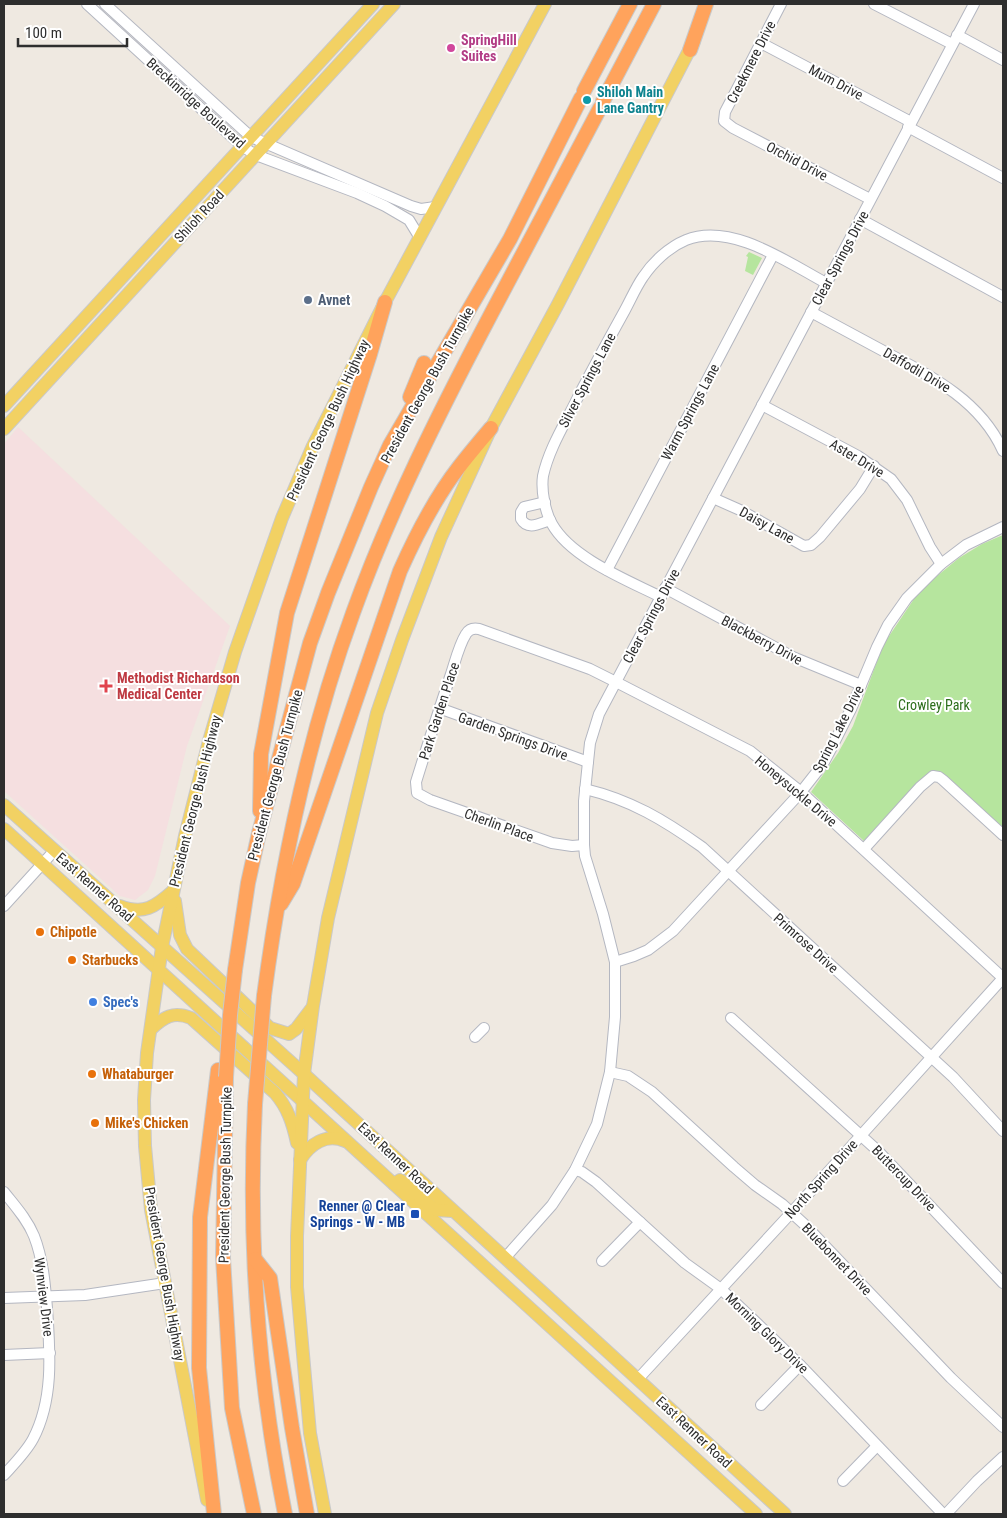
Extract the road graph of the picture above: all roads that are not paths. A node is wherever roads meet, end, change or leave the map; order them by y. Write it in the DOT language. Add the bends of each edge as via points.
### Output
graph roads {
  1 [pos="87,4"];
  2 [pos="105,4"];
  3 [pos="394,4"];
  4 [pos="545,4"];
  5 [pos="630,4"];
  6 [pos="654,4"];
  7 [pos="706,4"];
  8 [pos="714,4"];
  9 [pos="780,4"];
  10 [pos="874,4"];
  11 [pos="974,4"];
  12 [pos="371,6"];
  13 [pos="380,20"];
  14 [pos="955,39"];
  15 [pos="761,43"];
  16 [pos="690,50"];
  17 [pos="1003,60"];
  18 [pos="724,121"];
  19 [pos="910,125"];
  20 [pos="247,142"];
  21 [pos="265,144"];
  22 [pos="256,155"];
  23 [pos="1003,178"];
  24 [pos="354,187"];
  25 [pos="870,200"];
  26 [pos="435,207"];
  27 [pos="860,220"];
  28 [pos="420,238"];
  29 [pos="773,255"];
  30 [pos="826,283"];
  31 [pos="1003,297"];
  32 [pos="385,302"];
  33 [pos="811,312"];
  34 [pos="424,363"];
  35 [pos="16,392"];
  36 [pos="762,405"];
  37 [pos="4,406"];
  38 [pos="25,406"];
  39 [pos="491,428"];
  40 [pos="4,429"];
  41 [pos="390,445"];
  42 [pos="1003,452"];
  43 [pos="874,466"];
  44 [pos="713,498"];
  45 [pos="545,502"];
  46 [pos="550,520"];
  47 [pos="1003,527"];
  48 [pos="941,564"];
  49 [pos="607,570"];
  50 [pos="663,593"];
  51 [pos="469,630"];
  52 [pos="616,682"];
  53 [pos="861,685"];
  54 [pos="439,708"];
  55 [pos="588,762"];
  56 [pos="585,789"];
  57 [pos="801,792"];
  58 [pos="417,794"];
  59 [pos="4,805"];
  60 [pos="4,829"];
  61 [pos="260,834"];
  62 [pos="1003,834"];
  63 [pos="584,845"];
  64 [pos="864,849"];
  65 [pos="54,851"];
  66 [pos="42,864"];
  67 [pos="728,871"];
  68 [pos="173,891"];
  69 [pos="117,905"];
  70 [pos="4,906"];
  71 [pos="277,910"];
  72 [pos="162,947"];
  73 [pos="615,962"];
  74 [pos="160,971"];
  75 [pos="1003,978"];
  76 [pos="313,1006"];
  77 [pos="732,1018"];
  78 [pos="484,1028"];
  79 [pos="150,1029"];
  80 [pos="475,1036"];
  81 [pos="931,1058"];
  82 [pos="610,1072"];
  83 [pos="222,1073"];
  84 [pos="304,1074"];
  85 [pos="303,1101"];
  86 [pos="1003,1131"];
  87 [pos="862,1135"];
  88 [pos="347,1142"];
  89 [pos="300,1160"];
  90 [pos="575,1170"];
  91 [pos="394,1184"];
  92 [pos="4,1192"];
  93 [pos="452,1211"];
  94 [pos="791,1213"];
  95 [pos="640,1222"];
  96 [pos="505,1258"];
  97 [pos="254,1259"];
  98 [pos="602,1261"];
  99 [pos="492,1273"];
  100 [pos="165,1283"];
  101 [pos="1003,1283"];
  102 [pos="721,1289"];
  103 [pos="46,1297"];
  104 [pos="4,1298"];
  105 [pos="50,1352"];
  106 [pos="4,1355"];
  107 [pos="588,1361"];
  108 [pos="800,1365"];
  109 [pos="638,1379"];
  110 [pos="636,1405"];
  111 [pos="761,1405"];
  112 [pos="1003,1427"];
  113 [pos="702,1440"];
  114 [pos="877,1446"];
  115 [pos="690,1454"];
  116 [pos="1003,1457"];
  117 [pos="4,1475"];
  118 [pos="843,1481"];
  119 [pos="212,1514"];
  120 [pos="254,1514"];
  121 [pos="285,1514"];
  122 [pos="307,1514"];
  123 [pos="325,1514"];
  124 [pos="756,1514"];
  125 [pos="785,1514"];
  126 [pos="944,1514"];
  1 -- 20 [label="street, Breckinridge Boulevard"];
  2 -- 20 [label="street, Breckinridge Boulevard"];
  3 -- 13 [label="main road, Shiloh Road"];
  4 -- 26 [label="main road, President George Bush Highway"];
  5 -- 41 [label="highway, President George Bush Turnpike" via="510,239"];
  6 -- 71 [label="highway, President George Bush Turnpike" via="441,411 363,585 339,654 308,763"];
  7 -- 16 [label="highway"];
  8 -- 16 [label="main road"];
  9 -- 15 [label="street, Creekmere Drive"];
  10 -- 14 [label="street"];
  11 -- 14 [label="street, Clear Springs Drive"];
  12 -- 13 [label="main road"];
  12 -- 20 [label="main road, Shiloh Road"];
  13 -- 21 [label="main road, Shiloh Road"];
  14 -- 17 [label="street"];
  14 -- 19 [label="street, Clear Springs Drive"];
  15 -- 18 [label="street, Creekmere Drive" via="725,112"];
  15 -- 19 [label="street, Mum Drive"];
  16 -- 39 [label="main road"];
  18 -- 25 [label="street, Orchid Drive"];
  19 -- 23 [label="street, Mum Drive"];
  19 -- 25 [label="street, Clear Springs Drive"];
  20 -- 21 [label="street, Breckinridge Boulevard"];
  20 -- 22 [label="street, Breckinridge Boulevard"];
  20 -- 35 [label="main road, Shiloh Road"];
  21 -- 22 [label="main road, Shiloh Road"];
  21 -- 24 [label="street, Breckinridge Boulevard"];
  22 -- 24 [label="street, Breckinridge Boulevard"];
  22 -- 38 [label="main road, Shiloh Road"];
  24 -- 26 [label="street, Breckinridge Boulevard" via="421,209"];
  24 -- 28 [label="street, Breckinridge Boulevard" via="408,220"];
  25 -- 27 [label="street, Clear Springs Drive"];
  26 -- 28 [label="main road, President George Bush Highway"];
  27 -- 30 [label="street, Clear Springs Drive"];
  27 -- 31 [label="street"];
  28 -- 32 [label="main road, President George Bush Highway"];
  29 -- 30 [label="street, Silver Springs Lane"];
  29 -- 45 [label="street, Silver Springs Lane" via="734,237 705,236 680,243 652,266 601,352 550,454 543,478"];
  29 -- 49 [label="street, Warm Springs Lane"];
  30 -- 33 [label="street, Clear Springs Drive"];
  32 -- 61 [label="highway" via="287,612 261,754"];
  32 -- 68 [label="main road, President George Bush Highway" via="312,448 256,590 209,741"];
  33 -- 36 [label="street, Clear Springs Drive"];
  33 -- 42 [label="street, Daffodil Drive" via="923,371 961,396 988,425"];
  34 -- 41 [label="highway"];
  35 -- 37 [label="main road, Shiloh Road"];
  35 -- 38 [label="main road"];
  36 -- 43 [label="street, Aster Drive"];
  36 -- 44 [label="street, Clear Springs Drive"];
  38 -- 40 [label="main road, Shiloh Road"];
  39 -- 71 [label="highway" via="440,495 400,571 293,884"];
  39 -- 76 [label="main road" via="441,537 377,713 328,918"];
  41 -- 61 [label="highway, President George Bush Turnpike" via="310,643"];
  43 -- 44 [label="street, Daisy Lane" via="860,490 811,545 804,546"];
  43 -- 48 [label="street, Aster Drive" via="898,487"];
  44 -- 50 [label="street, Clear Springs Drive"];
  45 -- 46 [label="street, Silver Springs Lane"];
  45 -- 46 [label="street" via="524,507 520,519 529,526"];
  46 -- 49 [label="street, Silver Springs Lane" via="574,549"];
  47 -- 48 [label="street, Spring Lake Drive" via="966,545"];
  48 -- 53 [label="street, Spring Lake Drive" via="907,598 888,625"];
  49 -- 50 [label="street, Silver Springs Lane"];
  50 -- 52 [label="street, Clear Springs Drive"];
  50 -- 53 [label="street, Blackberry Drive" via="793,657"];
  51 -- 52 [label="street, Honeysuckle Drive" via="473,628 590,669"];
  51 -- 54 [label="street, Park Garden Place"];
  52 -- 55 [label="street, Clear Springs Drive" via="600,714 590,743"];
  52 -- 57 [label="street, Honeysuckle Drive" via="750,751"];
  53 -- 57 [label="street, Spring Lake Drive" via="827,756"];
  54 -- 55 [label="street, Garden Springs Drive"];
  54 -- 58 [label="street, Park Garden Place" via="416,782"];
  55 -- 56 [label="street, Clear Springs Drive"];
  56 -- 63 [label="street, Clear Springs Drive"];
  56 -- 67 [label="street, Primrose Drive" via="631,803 702,847"];
  57 -- 64 [label="street, Honeysuckle Drive"];
  57 -- 67 [label="street, Spring Lake Drive"];
  58 -- 63 [label="street, Cherlin Place" via="547,841"];
  59 -- 65 [label="main road, East Renner Road"];
  60 -- 66 [label="main road, East Renner Road"];
  61 -- 83 [label="highway, President George Bush Turnpike, bridge" via="248,883"];
  62 -- 64 [label="street" via="943,780 933,776"];
  63 -- 73 [label="street, Clear Springs Drive"];
  64 -- 75 [label="street, Honeysuckle Drive"];
  65 -- 66 [label="street"];
  65 -- 69 [label="main road, East Renner Road"];
  66 -- 70 [label="street"];
  66 -- 74 [label="main road, East Renner Road"];
  67 -- 73 [label="street, Spring Lake Drive" via="661,941 648,950"];
  67 -- 81 [label="street, Primrose Drive"];
  68 -- 69 [label="main road" via="160,903 140,910"];
  68 -- 72 [label="main road, President George Bush Highway"];
  68 -- 76 [label="main road" via="180,935 186,949 270,1028 289,1034"];
  69 -- 72 [label="main road, East Renner Road"];
  71 -- 97 [label="highway, President George Bush Turnpike, bridge" via="264,996 255,1104"];
  72 -- 74 [label="main road, President George Bush Highway"];
  72 -- 84 [label="main road, East Renner Road"];
  73 -- 82 [label="street, Clear Springs Drive"];
  74 -- 79 [label="main road, President George Bush Highway"];
  74 -- 85 [label="main road, East Renner Road"];
  75 -- 81 [label="street, North Spring Drive"];
  76 -- 84 [label="main road"];
  77 -- 87 [label="street, Buttercup Drive"];
  78 -- 80 [label="street"];
  79 -- 89 [label="main road" via="174,1014 191,1018 284,1103"];
  79 -- 100 [label="main road, President George Bush Highway" via="144,1100 145,1146"];
  81 -- 86 [label="street, Primrose Drive"];
  81 -- 87 [label="street, North Spring Drive"];
  82 -- 90 [label="street, Clear Springs Drive" via="597,1124"];
  82 -- 94 [label="street, Bluebonnet Drive" via="628,1076 652,1092 734,1167"];
  83 -- 119 [label="highway" via="200,1217 199,1368"];
  83 -- 120 [label="highway, President George Bush Turnpike" via="223,1258 232,1408"];
  84 -- 85 [label="main road"];
  84 -- 93 [label="main road, East Renner Road"];
  85 -- 88 [label="main road, East Renner Road"];
  85 -- 89 [label="main road"];
  87 -- 94 [label="street, North Spring Drive"];
  87 -- 101 [label="street, Buttercup Drive"];
  88 -- 89 [label="main road" via="326,1138 306,1150"];
  88 -- 91 [label="main road, East Renner Road"];
  89 -- 123 [label="main road" via="298,1296 310,1432"];
  90 -- 95 [label="street, Morning Glory Drive" via="596,1182"];
  90 -- 96 [label="street, Clear Springs Drive" via="552,1205"];
  91 -- 93 [label="main road" via="400,1180 436,1210"];
  91 -- 99 [label="main road, East Renner Road"];
  92 -- 103 [label="street, Wynview Drive" via="34,1236 43,1268"];
  93 -- 96 [label="main road, East Renner Road"];
  94 -- 102 [label="street, North Spring Drive"];
  94 -- 112 [label="street, Bluebonnet Drive"];
  95 -- 98 [label="street"];
  95 -- 102 [label="street, Morning Glory Drive" via="685,1263"];
  96 -- 99 [label="main road"];
  96 -- 109 [label="main road, East Renner Road"];
  97 -- 121 [label="highway, President George Bush Turnpike" via="264,1380"];
  97 -- 122 [label="highway" via="270,1278"];
  99 -- 107 [label="main road, East Renner Road"];
  100 -- 103 [label="street" via="85,1295"];
  100 -- 119 [label="main road, President George Bush Highway"];
  102 -- 108 [label="street, Morning Glory Drive"];
  102 -- 109 [label="street, North Spring Drive"];
  103 -- 104 [label="street"];
  103 -- 105 [label="street, Wynview Drive"];
  105 -- 106 [label="street"];
  105 -- 117 [label="street, Wynview Drive" via="48,1395 41,1420 33,1441"];
  107 -- 109 [label="main road" via="603,1365 623,1383"];
  107 -- 110 [label="main road, East Renner Road"];
  108 -- 111 [label="street"];
  108 -- 114 [label="street, Morning Glory Drive"];
  109 -- 110 [label="main road"];
  109 -- 113 [label="main road, East Renner Road"];
  110 -- 115 [label="main road, East Renner Road"];
  113 -- 115 [label="main road"];
  113 -- 125 [label="main road, East Renner Road"];
  114 -- 118 [label="street"];
  114 -- 126 [label="street, Morning Glory Drive"];
  115 -- 124 [label="main road, East Renner Road"];
  116 -- 126 [label="street"];
}
